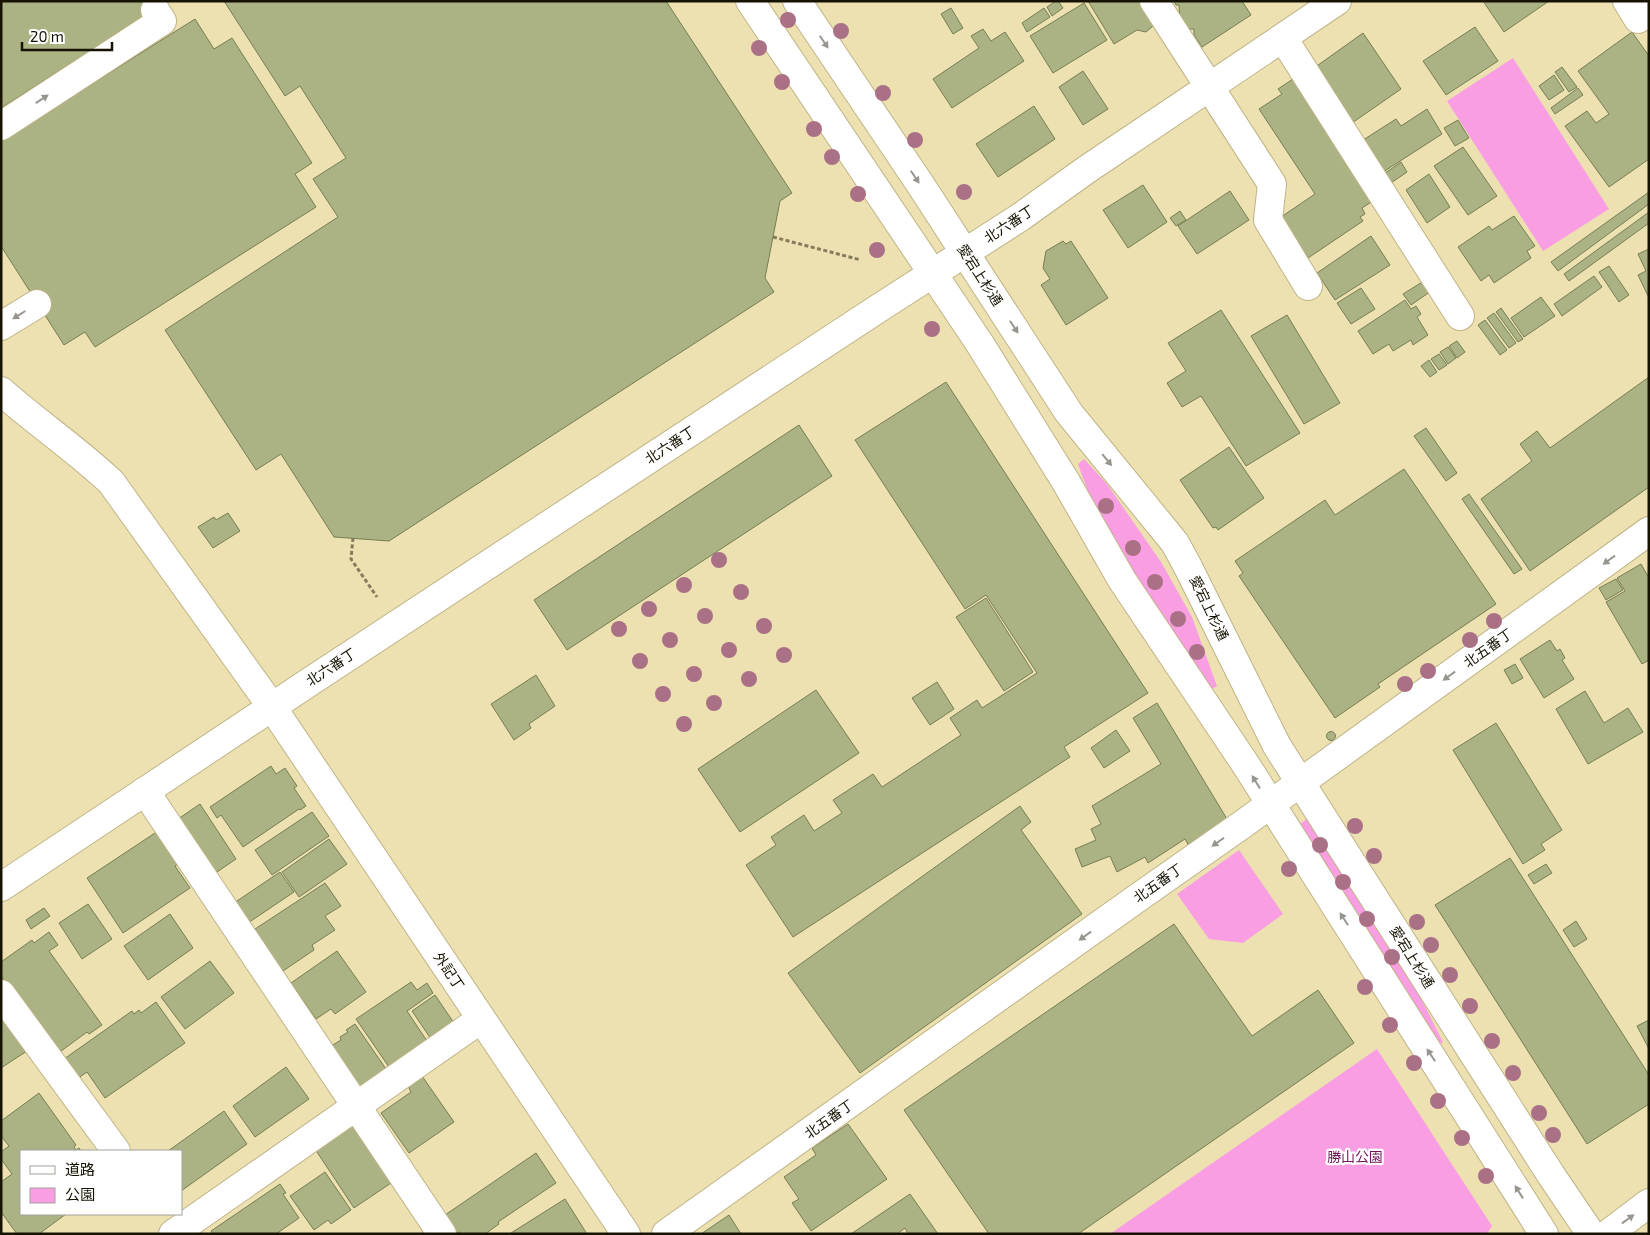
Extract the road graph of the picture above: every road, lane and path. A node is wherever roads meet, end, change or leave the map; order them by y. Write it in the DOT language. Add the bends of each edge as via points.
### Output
graph roads {
  1 [pos="750,1"];
  2 [pos="797,1"];
  3 [pos="1154,1"];
  4 [pos="1337,1"];
  5 [pos="1627,1"];
  6 [pos="155,10"];
  7 [pos="1649,12"];
  8 [pos="1283,38"];
  9 [pos="1210,86"];
  10 [pos="1,126"];
  11 [pos="774,236"];
  12 [pos="965,252"];
  13 [pos="860,260"];
  14 [pos="932,273"];
  15 [pos="1308,286"];
  16 [pos="38,304"];
  17 [pos="1460,316"];
  18 [pos="1,326"];
  19 [pos="1,391"];
  20 [pos="1649,531"];
  21 [pos="353,538"];
  22 [pos="377,597"];
  23 [pos="272,707"];
  24 [pos="1301,782"];
  25 [pos="145,791"];
  26 [pos="1271,804"];
  27 [pos="1,887"];
  28 [pos="1,994"];
  29 [pos="480,1019"];
  30 [pos="357,1105"];
  31 [pos="115,1150"];
  32 [pos="1649,1203"];
  33 [pos="172,1228"];
  34 [pos="442,1234"];
  35 [pos="626,1234"];
  36 [pos="666,1234"];
  37 [pos="1544,1234"];
  38 [pos="1591,1234"];
  39 [pos="1608,1234"];
  1 -- 14 [label="street"];
  2 -- 12 [label="street, 愛宕上杉通, one-way"];
  3 -- 9 [label="street"];
  4 -- 8 [label="street, 北六番丁"];
  5 -- 7 [label="street" via="1638,19"];
  10 -- 6 [label="street, one-way" via="162,21"];
  8 -- 9 [label="street, 北六番丁"];
  8 -- 17 [label="street"];
  9 -- 12 [label="street, 北六番丁"];
  9 -- 15 [label="street" via="1272,184 1268,220"];
  11 -- 13 [label="path"];
  12 -- 14 [label="street, 北六番丁"];
  12 -- 24 [label="street, 愛宕上杉通, one-way" via="1069,413 1175,543 1277,746"];
  14 -- 23 [label="street, 北六番丁"];
  26 -- 14 [label="street, one-way" via="1122,580 1061,474"];
  16 -- 18 [label="street, one-way"];
  19 -- 23 [label="street, 外記丁" via="112,482"];
  20 -- 24 [label="street, 北五番丁, one-way"];
  21 -- 22 [label="path" via="351,560"];
  23 -- 25 [label="street, 北六番丁"];
  23 -- 29 [label="street, 外記丁"];
  24 -- 26 [label="street, 北五番丁"];
  24 -- 38 [label="street, 愛宕上杉通"];
  25 -- 27 [label="street, 北六番丁"];
  25 -- 30 [label="street"];
  26 -- 36 [label="street, 北五番丁, one-way"];
  37 -- 26 [label="street, one-way"];
  28 -- 31 [label="street"];
  29 -- 30 [label="street"];
  29 -- 35 [label="street, 外記丁"];
  30 -- 33 [label="street"];
  30 -- 34 [label="street"];
  39 -- 32 [label="street, one-way"];
}
